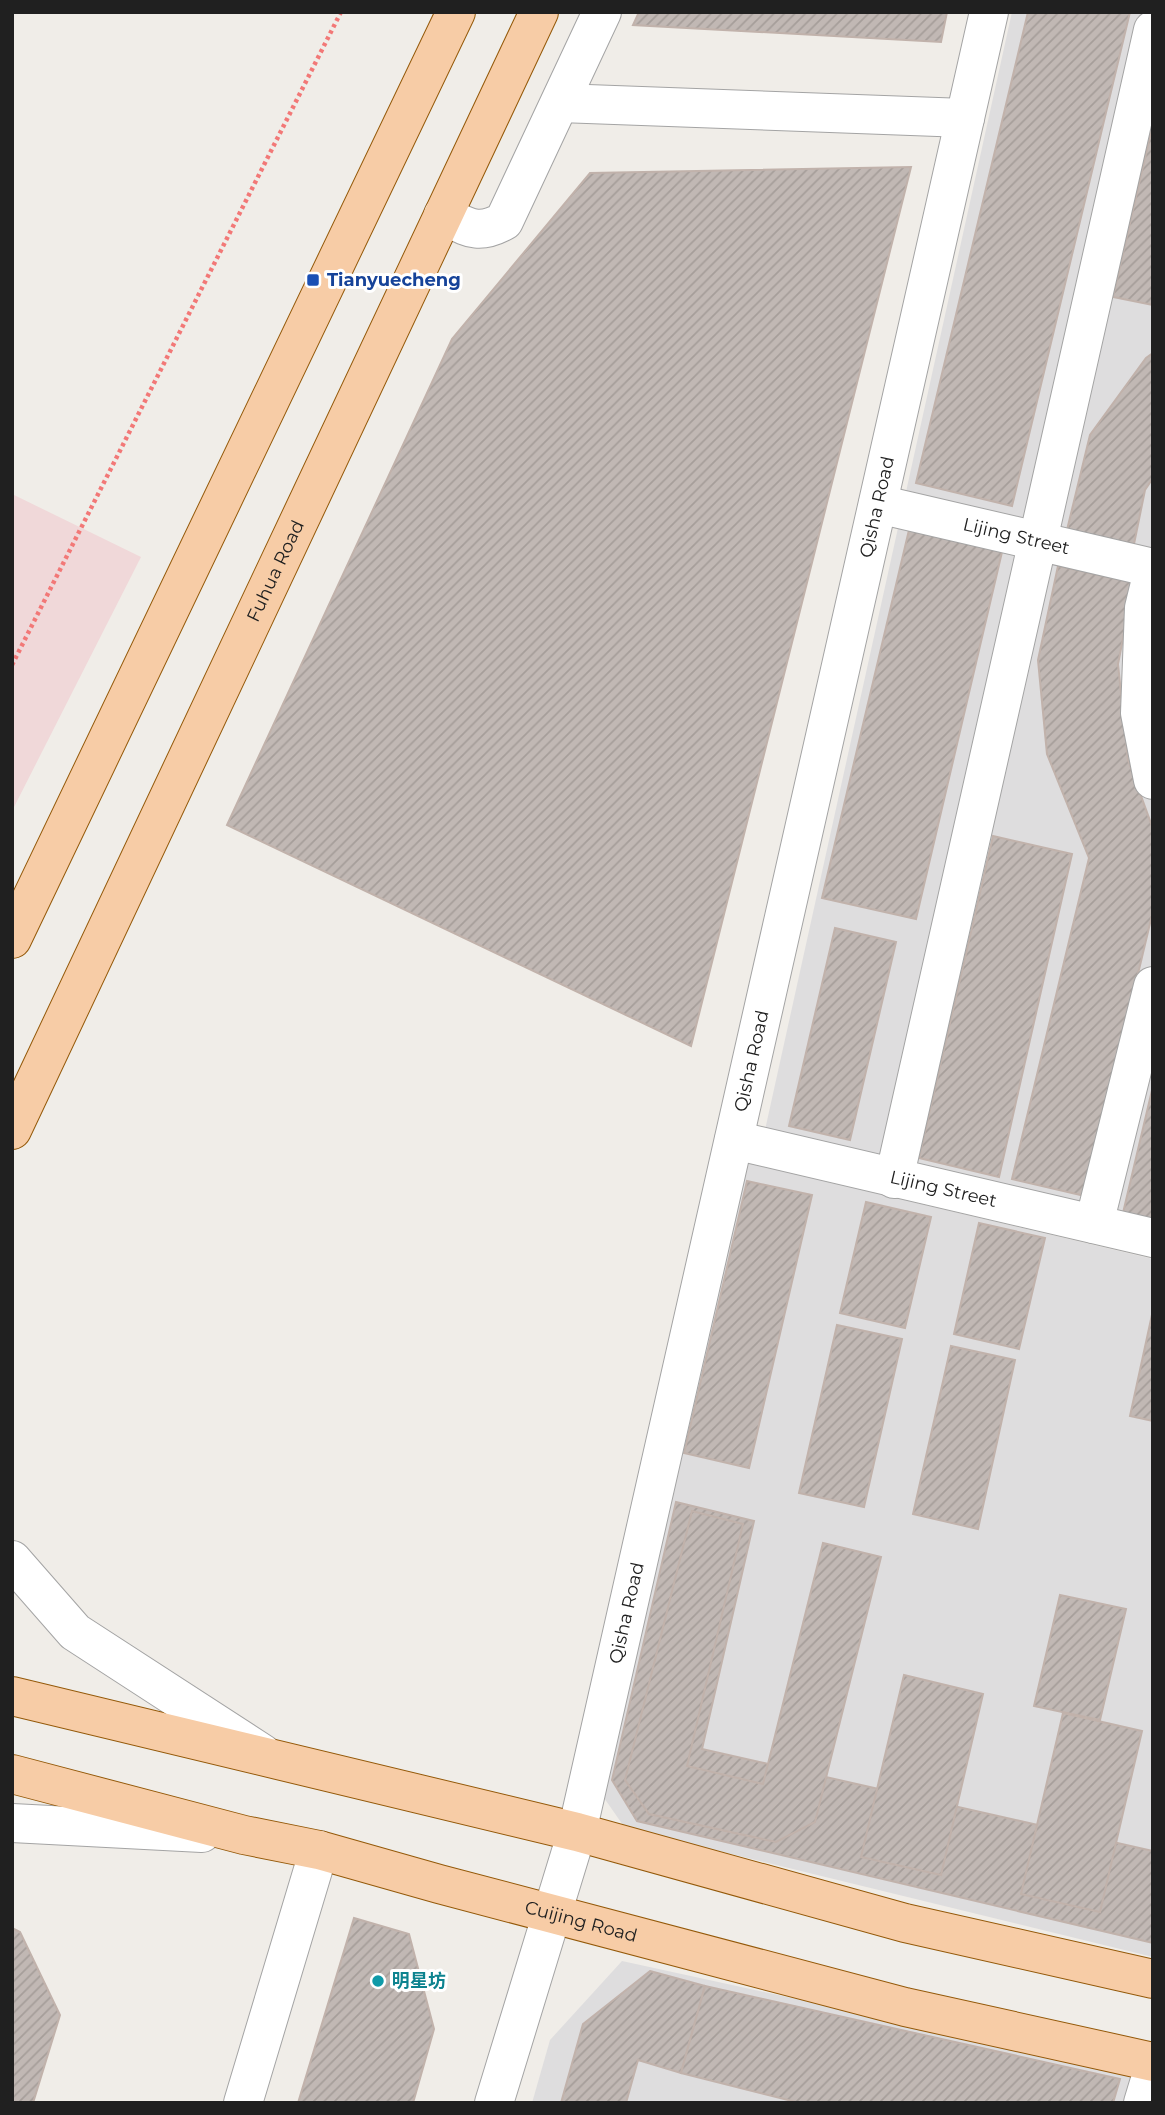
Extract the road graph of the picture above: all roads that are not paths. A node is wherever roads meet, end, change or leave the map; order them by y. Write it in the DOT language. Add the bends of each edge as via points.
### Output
graph roads {
  1 [pos="456,12"];
  2 [pos="539,12"];
  3 [pos="603,12"];
  4 [pos="989,12"];
  5 [pos="1153,30"];
  6 [pos="560,103"];
  7 [pos="965,118"];
  8 [pos="443,215"];
  9 [pos="878,505"];
  10 [pos="1038,541"];
  11 [pos="1153,570"];
  12 [pos="1153,780"];
  13 [pos="12,939"];
  14 [pos="1153,986"];
  15 [pos="12,1130"];
  16 [pos="734,1140"];
  17 [pos="894,1179"];
  18 [pos="1094,1223"];
  19 [pos="1153,1238"];
  20 [pos="12,1560"];
  21 [pos="12,1696"];
  22 [pos="267,1757"];
  23 [pos="12,1774"];
  24 [pos="12,1823"];
  25 [pos="577,1832"];
  26 [pos="244,1835"];
  27 [pos="319,1850"];
  28 [pos="553,1913"];
  29 [pos="1153,1979"];
  30 [pos="1153,2062"];
  31 [pos="1153,2070"];
  32 [pos="243,2103"];
  33 [pos="494,2103"];
  34 [pos="1143,2103"];
  1 -- 13 [label="main road"];
  2 -- 8 [label="main road, Fuhua Road"];
  3 -- 6 [label="street"];
  4 -- 7 [label="street, Qisha Road"];
  5 -- 10 [label="street"];
  6 -- 7 [label="street"];
  6 -- 8 [label="street" via="504,221 489,230 473,229"];
  7 -- 9 [label="street, Qisha Road"];
  8 -- 15 [label="main road, Fuhua Road"];
  9 -- 10 [label="street, Lijing Street"];
  9 -- 16 [label="street, Qisha Road"];
  10 -- 11 [label="street, Lijing Street"];
  10 -- 17 [label="street"];
  11 -- 12 [label="street" via="1144,608 1140,713"];
  14 -- 18 [label="street"];
  16 -- 17 [label="street, Lijing Street"];
  16 -- 25 [label="street, Qisha Road"];
  17 -- 18 [label="street, Lijing Street"];
  18 -- 19 [label="street, Lijing Street"];
  20 -- 22 [label="street" via="75,1632"];
  21 -- 22 [label="main road"];
  22 -- 25 [label="main road"];
  23 -- 26 [label="main road, Cuijing Road"];
  24 -- 26 [label="street"];
  25 -- 28 [label="street, Qisha Road"];
  25 -- 29 [label="main road" via="905,1923"];
  26 -- 27 [label="main road, Cuijing Road"];
  27 -- 28 [label="main road, Cuijing Road"];
  27 -- 32 [label="street"];
  28 -- 30 [label="main road, Cuijing Road" via="905,2007"];
  28 -- 33 [label="street, Qisha Road"];
  31 -- 34 [label="street"];
}
